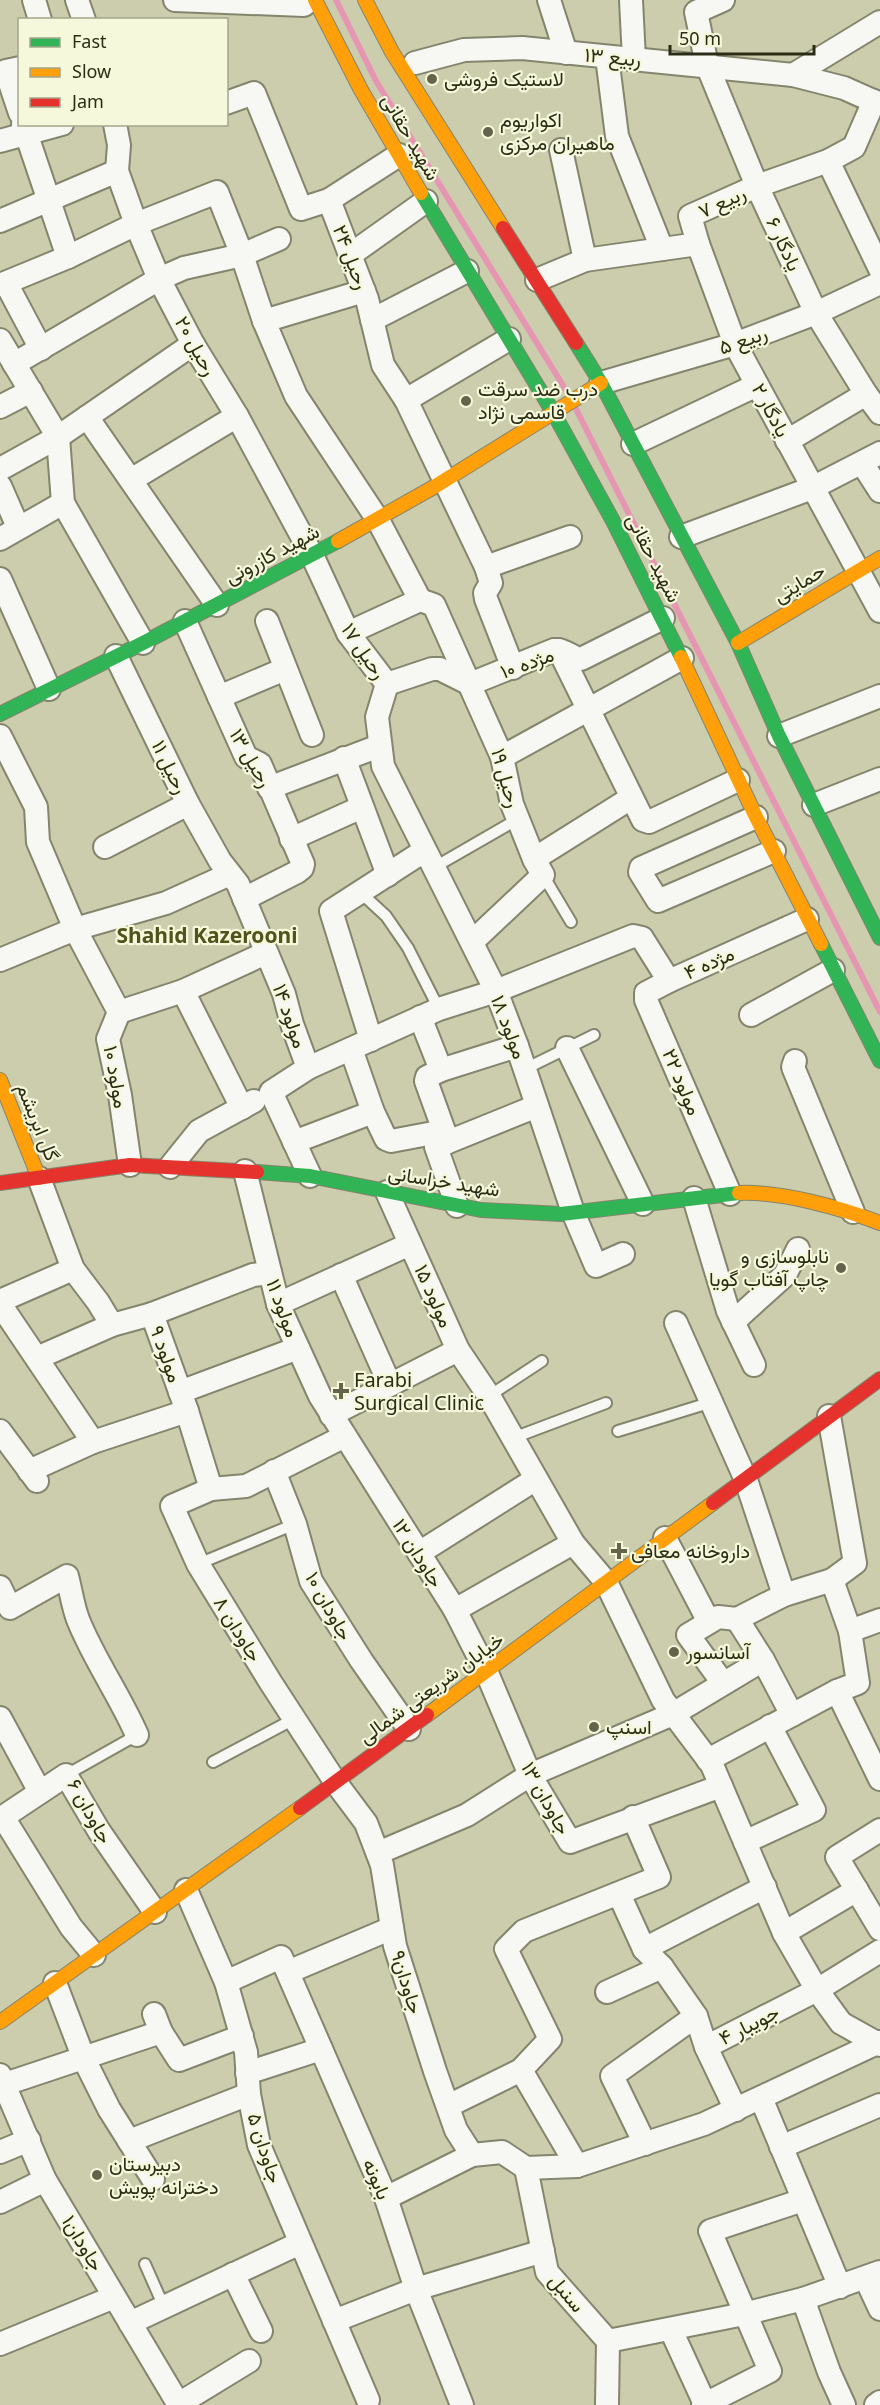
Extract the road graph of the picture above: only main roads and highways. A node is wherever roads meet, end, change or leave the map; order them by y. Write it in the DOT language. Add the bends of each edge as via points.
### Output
graph roads {
  1 [pos="366,0"];
  2 [pos="307,2"];
  3 [pos="413,58"];
  4 [pos="361,90"];
  5 [pos="418,95"];
  6 [pos="601,383"];
  7 [pos="553,412"];
  8 [pos="880,558"];
  9 [pos="738,643"];
  10 [pos="0,714"];
  11 [pos="871,896"];
  12 [pos="880,938"];
  13 [pos="880,1060"];
  14 [pos="0,1080"];
  15 [pos="39,1178"];
  16 [pos="0,1183"];
  17 [pos="879,1221"];
  18 [pos="878,1388"];
  19 [pos="0,2021"];
  1 -- 5 [label="main road, شهید حقانی"];
  2 -- 4 [label="main road, شهید حقانی"];
  2 -- 4 [label="main road, شهید حقانی" via="337,68 345,80"];
  3 -- 5 [label="main road, شهید حقانی"];
  4 -- 7 [label="main road, شهید حقانی"];
  5 -- 6 [label="main road, شهید حقانی"];
  6 -- 7 [label="main road, شهید کازرونی"];
  6 -- 9 [label="main road, شهید حقانی"];
  7 -- 10 [label="main road, شهید کازرونی" via="378,520"];
  7 -- 13 [label="main road, شهید حقانی" via="663,618 756,818"];
  8 -- 9 [label="main road, حمایتی"];
  9 -- 11 [label="main road, شهید حقانی" via="814,806"];
  11 -- 12 [label="main road, شهید حقانی"];
  14 -- 15 [label="main road, گل ابریشم"];
  15 -- 16 [label="main road, شهید خراسانی"];
  15 -- 17 [label="main road, شهید خراسانی" via="130,1165 245,1171 309,1176 481,1210 561,1214 743,1193 784,1197"];
  18 -- 19 [label="main road, خیابان شریعتی شمالی" via="829,1416 336,1783"];
}
